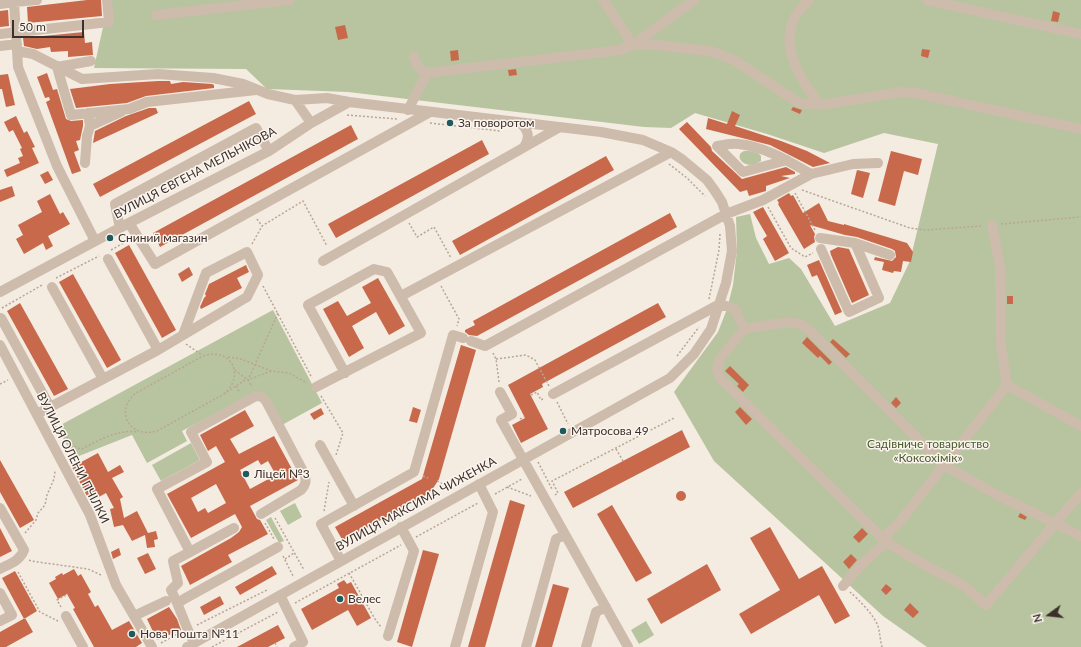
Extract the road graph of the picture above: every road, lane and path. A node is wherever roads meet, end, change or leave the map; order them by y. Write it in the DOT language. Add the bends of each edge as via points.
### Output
graph roads {
  1 [pos="37,0"];
  2 [pos="107,0"];
  3 [pos="290,0"];
  4 [pos="603,0"];
  5 [pos="694,0"];
  6 [pos="809,0"];
  7 [pos="927,0"];
  8 [pos="14,2"];
  9 [pos="0,4"];
  10 [pos="156,16"];
  11 [pos="17,32"];
  12 [pos="0,34"];
  13 [pos="1081,34"];
  14 [pos="632,45"];
  15 [pos="0,46"];
  16 [pos="17,48"];
  17 [pos="414,56"];
  18 [pos="91,61"];
  19 [pos="57,66"];
  20 [pos="427,73"];
  21 [pos="258,90"];
  22 [pos="295,100"];
  23 [pos="349,102"];
  24 [pos="820,105"];
  25 [pos="395,108"];
  26 [pos="128,109"];
  27 [pos="408,110"];
  28 [pos="430,112"];
  29 [pos="88,113"];
  30 [pos="341,118"];
  31 [pos="402,120"];
  32 [pos="414,121"];
  33 [pos="518,122"];
  34 [pos="311,123"];
  35 [pos="90,126"];
  36 [pos="560,127"];
  37 [pos="1081,129"];
  38 [pos="398,130"];
  39 [pos="505,131"];
  40 [pos="646,141"];
  41 [pos="524,147"];
  42 [pos="269,151"];
  43 [pos="671,152"];
  44 [pos="659,158"];
  45 [pos="787,160"];
  46 [pos="86,163"];
  47 [pos="878,164"];
  48 [pos="647,165"];
  49 [pos="811,174"];
  50 [pos="790,185"];
  51 [pos="706,197"];
  52 [pos="763,200"];
  53 [pos="405,215"];
  54 [pos="722,216"];
  55 [pos="1081,217"];
  56 [pos="129,223"];
  57 [pos="992,225"];
  58 [pos="120,228"];
  59 [pos="137,235"];
  60 [pos="820,238"];
  61 [pos="95,241"];
  62 [pos="855,243"];
  63 [pos="821,249"];
  64 [pos="247,252"];
  65 [pos="108,254"];
  66 [pos="332,255"];
  67 [pos="890,255"];
  68 [pos="323,261"];
  69 [pos="456,267"];
  70 [pos="258,275"];
  71 [pos="436,278"];
  72 [pos="50,283"];
  73 [pos="0,292"];
  74 [pos="401,296"];
  75 [pos="720,304"];
  76 [pos="706,311"];
  77 [pos="0,313"];
  78 [pos="278,313"];
  79 [pos="744,329"];
  80 [pos="183,334"];
  81 [pos="462,338"];
  82 [pos="0,345"];
  83 [pos="186,346"];
  84 [pos="158,350"];
  85 [pos="203,356"];
  86 [pos="225,357"];
  87 [pos="673,360"];
  88 [pos="256,364"];
  89 [pos="234,370"];
  90 [pos="271,371"];
  91 [pos="345,373"];
  92 [pos="103,379"];
  93 [pos="248,380"];
  94 [pos="1007,385"];
  95 [pos="317,389"];
  96 [pos="500,392"];
  97 [pos="224,394"];
  98 [pos="553,394"];
  99 [pos="531,395"];
  100 [pos="256,396"];
  101 [pos="42,411"];
  102 [pos="674,418"];
  103 [pos="568,426"];
  104 [pos="1081,426"];
  105 [pos="140,432"];
  106 [pos="320,445"];
  107 [pos="616,448"];
  108 [pos="523,459"];
  109 [pos="622,462"];
  110 [pos="944,465"];
  111 [pos="332,466"];
  112 [pos="56,468"];
  113 [pos="523,478"];
  114 [pos="437,481"];
  115 [pos="479,484"];
  116 [pos="507,488"];
  117 [pos="456,490"];
  118 [pos="530,490"];
  119 [pos="1081,493"];
  120 [pos="555,495"];
  121 [pos="486,498"];
  122 [pos="354,506"];
  123 [pos="0,508"];
  124 [pos="270,509"];
  125 [pos="261,514"];
  126 [pos="321,524"];
  127 [pos="1055,524"];
  128 [pos="401,527"];
  129 [pos="234,528"];
  130 [pos="565,535"];
  131 [pos="1081,536"];
  132 [pos="19,540"];
  133 [pos="408,541"];
  134 [pos="886,542"];
  135 [pos="278,547"];
  136 [pos="190,552"];
  137 [pos="294,553"];
  138 [pos="22,555"];
  139 [pos="284,559"];
  140 [pos="341,561"];
  141 [pos="13,562"];
  142 [pos="310,568"];
  143 [pos="0,569"];
  144 [pos="350,573"];
  145 [pos="114,580"];
  146 [pos="843,586"];
  147 [pos="276,591"];
  148 [pos="0,593"];
  149 [pos="68,594"];
  150 [pos="166,600"];
  151 [pos="178,603"];
  152 [pos="606,607"];
  153 [pos="286,608"];
  154 [pos="66,616"];
  155 [pos="134,616"];
  156 [pos="0,621"];
  157 [pos="187,629"];
  158 [pos="74,630"];
  159 [pos="388,636"];
  160 [pos="275,643"];
  161 [pos="156,645"];
  162 [pos="191,645"];
  163 [pos="83,647"];
  164 [pos="212,647"];
  165 [pos="277,647"];
  166 [pos="294,647"];
  167 [pos="455,647"];
  168 [pos="526,647"];
  169 [pos="586,647"];
  170 [pos="628,647"];
  171 [pos="882,647"];
  1 -- 8 [label="street"];
  2 -- 11 [label="street" via="109,22"];
  3 -- 10 [label="street"];
  4 -- 14 [label="street"];
  5 -- 14 [label="street"];
  6 -- 24 [label="street" via="792,23 790,40 797,69"];
  7 -- 13 [label="street"];
  8 -- 9 [label="street"];
  8 -- 11 [label="street"];
  11 -- 12 [label="street"];
  11 -- 16 [label="street"];
  14 -- 20 [label="street" via="620,50"];
  14 -- 24 [label="street" via="710,51 734,60 799,104"];
  15 -- 16 [label="street"];
  16 -- 19 [label="street"];
  16 -- 61 [label="street" via="18,67 57,166"];
  17 -- 20 [label="street" via="418,68"];
  18 -- 19 [label="street"];
  19 -- 21 [label="street" via="82,79 158,74 213,78"];
  19 -- 29 [label="street" via="71,115"];
  20 -- 27 [label="street"];
  21 -- 22 [label="street"];
  21 -- 26 [label="street" via="147,102"];
  22 -- 23 [label="street" via="327,98"];
  22 -- 34 [label="street"];
  23 -- 25 [label="street"];
  23 -- 34 [label="street, ВУЛИЦЯ ЄВГЕНА МЕЛЬНІКОВА"];
  24 -- 37 [label="street" via="902,92 916,93"];
  25 -- 27 [label="street"];
  25 -- 31 [label="street" via="402,115"];
  26 -- 29 [label="street"];
  26 -- 35 [label="street"];
  27 -- 28 [label="street"];
  28 -- 32 [label="street"];
  28 -- 33 [label="street"];
  29 -- 35 [label="street"];
  30 -- 31 [label="path" via="348,114"];
  31 -- 38 [label="street"];
  32 -- 38 [label="street"];
  32 -- 39 [label="path"];
  33 -- 36 [label="street"];
  33 -- 41 [label="street" via="528,134 528,142"];
  34 -- 42 [label="street, ВУЛИЦЯ ЄВГЕНА МЕЛЬНІКОВА"];
  35 -- 46 [label="street"];
  36 -- 40 [label="street" via="622,135"];
  36 -- 41 [label="street"];
  38 -- 59 [label="street" via="155,264"];
  40 -- 43 [label="street"];
  40 -- 48 [label="street" via="652,150 652,158"];
  41 -- 53 [label="street"];
  42 -- 56 [label="street, ВУЛИЦЯ ЄВГЕНА МЕЛЬНІКОВА"];
  42 -- 58 [label="street" via="256,128 115,204"];
  43 -- 44 [label="street"];
  43 -- 54 [label="street" via="706,180 722,202"];
  44 -- 48 [label="street"];
  44 -- 51 [label="path" via="687,178"];
  45 -- 45 [label="street" via="760,148 737,144 717,146 743,172"];
  45 -- 49 [label="street"];
  47 -- 49 [label="street" via="854,164"];
  48 -- 69 [label="street"];
  49 -- 50 [label="street"];
  50 -- 52 [label="street"];
  50 -- 57 [label="path" via="910,228 926,230"];
  50 -- 60 [label="path"];
  52 -- 54 [label="street"];
  52 -- 63 [label="path" via="792,248 805,257"];
  53 -- 66 [label="street"];
  53 -- 69 [label="path" via="417,237 434,227"];
  54 -- 75 [label="street" via="730,226 732,251"];
  54 -- 76 [label="path" via="714,281"];
  54 -- 81 [label="street" via="485,346"];
  55 -- 57 [label="path"];
  56 -- 58 [label="street, ВУЛИЦЯ ЄВГЕНА МЕЛЬНІКОВА"];
  56 -- 59 [label="street"];
  57 -- 94 [label="street" via="1000,265 1001,345"];
  58 -- 61 [label="street, ВУЛИЦЯ ЄВГЕНА МЕЛЬНІКОВА"];
  59 -- 65 [label="path"];
  60 -- 62 [label="street"];
  61 -- 73 [label="street, ВУЛИЦЯ ЄВГЕНА МЕЛЬНІКОВА"];
  62 -- 63 [label="street" via="878,298 849,312"];
  62 -- 67 [label="street"];
  64 -- 66 [label="path" via="262,226 303,201"];
  64 -- 70 [label="street"];
  64 -- 80 [label="street" via="206,273"];
  65 -- 72 [label="path"];
  65 -- 84 [label="street"];
  66 -- 68 [label="street"];
  69 -- 71 [label="street"];
  70 -- 78 [label="path"];
  70 -- 80 [label="street" via="247,297"];
  71 -- 74 [label="street"];
  71 -- 81 [label="path" via="459,319"];
  72 -- 77 [label="path"];
  72 -- 92 [label="street"];
  74 -- 91 [label="street" via="420,333"];
  74 -- 91 [label="street" via="387,272 374,269 308,305"];
  75 -- 76 [label="street"];
  75 -- 79 [label="street" via="735,309"];
  75 -- 108 [label="street, ВУЛИЦЯ МАКСИМА ЧИЖЕНКА" via="711,329 694,354 670,378"];
  76 -- 87 [label="path" via="697,329"];
  76 -- 98 [label="street"];
  77 -- 101 [label="street"];
  78 -- 88 [label="path"];
  78 -- 95 [label="path"];
  79 -- 110 [label="street" via="794,324 810,331"];
  79 -- 134 [label="street" via="720,359 717,370 720,378"];
  80 -- 84 [label="street"];
  81 -- 122 [label="street" via="414,472"];
  82 -- 101 [label="street, ВУЛИЦЯ ОЛЕНИ ПЧІЛКИ"];
  83 -- 85 [label="path"];
  84 -- 92 [label="street"];
  85 -- 86 [label="path" via="211,353"];
  85 -- 105 [label="path" via="136,392 130,398 126,405 127,422"];
  86 -- 88 [label="path"];
  86 -- 89 [label="path" via="233,364"];
  88 -- 90 [label="path"];
  88 -- 93 [label="path"];
  89 -- 93 [label="path"];
  89 -- 97 [label="path" via="234,381"];
  90 -- 93 [label="path"];
  90 -- 95 [label="path" via="289,374"];
  91 -- 95 [label="street"];
  92 -- 101 [label="street"];
  93 -- 97 [label="path"];
  93 -- 100 [label="path"];
  94 -- 104 [label="street"];
  94 -- 110 [label="street"];
  95 -- 111 [label="path" via="343,433"];
  96 -- 98 [label="path" via="496,359 526,355 535,360"];
  96 -- 108 [label="street" via="512,414 501,420"];
  97 -- 105 [label="path" via="157,431"];
  98 -- 99 [label="path" via="541,400 537,392"];
  98 -- 103 [label="path"];
  100 -- 124 [label="street" via="261,396 266,401 306,479 301,490"];
  100 -- 136 [label="street" via="191,432 207,462 157,489"];
  101 -- 105 [label="path" via="78,448 82,449 119,433"];
  101 -- 145 [label="street, ВУЛИЦЯ ОЛЕНИ ПЧІЛКИ" via="90,515"];
  102 -- 107 [label="path"];
  106 -- 111 [label="street"];
  107 -- 109 [label="path"];
  107 -- 120 [label="path" via="552,481 558,493"];
  108 -- 115 [label="street, ВУЛИЦЯ МАКСИМА ЧИЖЕНКА"];
  108 -- 130 [label="street"];
  110 -- 127 [label="street"];
  110 -- 134 [label="street" via="898,524 887,534"];
  111 -- 122 [label="street"];
  111 -- 126 [label="path"];
  112 -- 132 [label="path" via="45,505"];
  113 -- 116 [label="path"];
  114 -- 117 [label="path"];
  115 -- 121 [label="street"];
  115 -- 128 [label="street, ВУЛИЦЯ МАКСИМА ЧИЖЕНКА"];
  116 -- 118 [label="path" via="533,497"];
  116 -- 121 [label="path"];
  119 -- 127 [label="street"];
  121 -- 133 [label="path"];
  121 -- 167 [label="street" via="493,512"];
  122 -- 126 [label="street"];
  123 -- 132 [label="street"];
  124 -- 125 [label="street"];
  124 -- 137 [label="path"];
  126 -- 140 [label="street"];
  127 -- 131 [label="street"];
  127 -- 134 [label="street" via="986,605 963,585"];
  128 -- 133 [label="street"];
  128 -- 140 [label="street, ВУЛИЦЯ МАКСИМА ЧИЖЕНКА"];
  129 -- 136 [label="street"];
  130 -- 152 [label="street"];
  130 -- 168 [label="street" via="556,539"];
  132 -- 138 [label="street" via="24,550"];
  133 -- 144 [label="path"];
  133 -- 159 [label="street" via="414,551"];
  134 -- 146 [label="street"];
  135 -- 151 [label="street"];
  136 -- 151 [label="street" via="173,561 178,583 171,590"];
  137 -- 139 [label="path"];
  137 -- 142 [label="path" via="304,572"];
  138 -- 141 [label="street"];
  138 -- 145 [label="path" via="31,561 88,570"];
  140 -- 147 [label="street, ВУЛИЦЯ МАКСИМА ЧИЖЕНКА"];
  141 -- 143 [label="street"];
  141 -- 158 [label="path" via="40,612"];
  144 -- 153 [label="path"];
  144 -- 159 [label="path" via="375,619"];
  145 -- 155 [label="street, ВУЛИЦЯ ОЛЕНИ ПЧІЛКИ"];
  146 -- 171 [label="path" via="870,613 878,625"];
  147 -- 153 [label="street"];
  147 -- 157 [label="path"];
  147 -- 162 [label="street, ВУЛИЦЯ МАКСИМА ЧИЖЕНКА"];
  148 -- 156 [label="street" via="12,615"];
  149 -- 154 [label="path" via="57,600"];
  150 -- 155 [label="street"];
  151 -- 157 [label="street"];
  152 -- 169 [label="street" via="596,612"];
  152 -- 170 [label="street"];
  153 -- 164 [label="path"];
  153 -- 166 [label="street" via="303,642"];
  154 -- 158 [label="street"];
  155 -- 161 [label="street, ВУЛИЦЯ ОЛЕНИ ПЧІЛКИ"];
  157 -- 161 [label="path"];
  157 -- 162 [label="street"];
  158 -- 163 [label="street"];
  160 -- 165 [label="path"];
}
